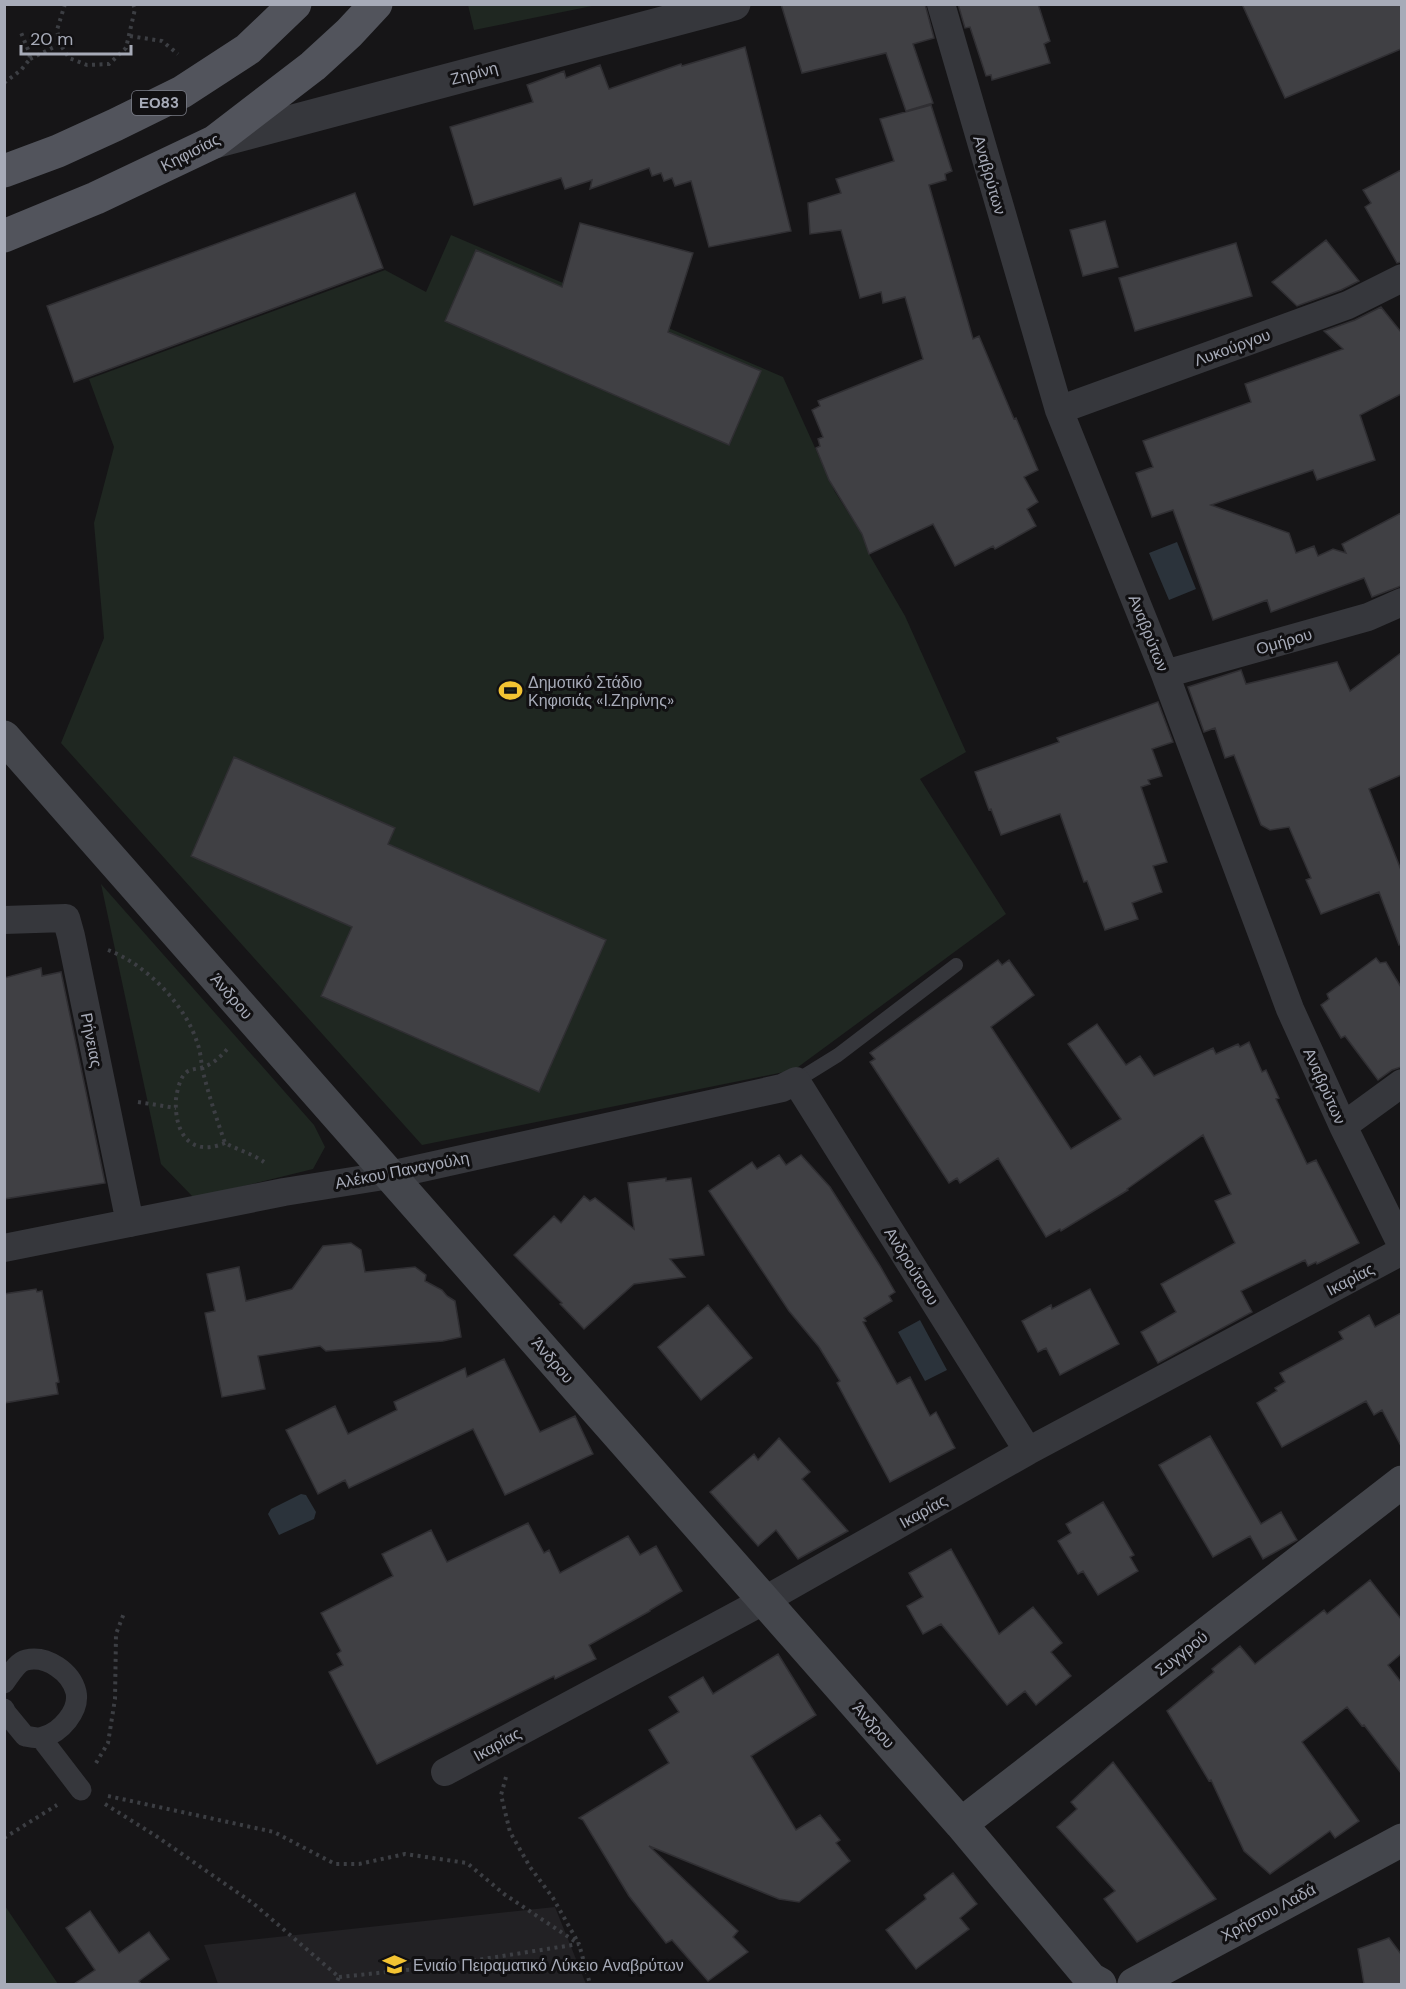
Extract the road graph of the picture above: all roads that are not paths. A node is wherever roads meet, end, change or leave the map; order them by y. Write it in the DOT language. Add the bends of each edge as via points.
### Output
graph roads {
  1 [pos="296,4"];
  2 [pos="376,4"];
  3 [pos="734,4"];
  4 [pos="941,4"];
  5 [pos="214,142"];
  6 [pos="4,171"];
  7 [pos="4,236"];
  8 [pos="1401,278"];
  9 [pos="1059,410"];
  10 [pos="1401,602"];
  11 [pos="1165,674"];
  12 [pos="4,737"];
  13 [pos="4,920"];
  14 [pos="956,965"];
  15 [pos="796,1081"];
  16 [pos="1401,1083"];
  17 [pos="1343,1126"];
  18 [pos="390,1175"];
  19 [pos="130,1223"];
  20 [pos="1401,1246"];
  21 [pos="4,1248"];
  22 [pos="1401,1251"];
  23 [pos="1028,1451"];
  24 [pos="1401,1482"];
  25 [pos="765,1600"];
  26 [pos="4,1683"];
  27 [pos="4,1709"];
  28 [pos="41,1738"];
  29 [pos="445,1772"];
  30 [pos="81,1790"];
  31 [pos="961,1824"];
  32 [pos="1401,1840"];
  33 [pos="1100,1984"];
  34 [pos="1134,1984"];
  1 -- 6 [label="main road, ΕΟ83" via="248,49 182,92 58,151"];
  2 -- 5 [label="main road, Κηφισίας" via="313,66"];
  3 -- 5 [label="street, Ζηρίνη"];
  4 -- 9 [label="street, Αναβρύτων"];
  5 -- 7 [label="main road, Κηφισίας"];
  8 -- 9 [label="street, Λυκούργου" via="1348,305"];
  9 -- 11 [label="street, Αναβρύτων"];
  10 -- 11 [label="street, Ομήρου" via="1368,617"];
  11 -- 17 [label="street, Αναβρύτων" via="1290,1009"];
  12 -- 18 [label="main road, Άνδρου"];
  13 -- 19 [label="street, Ρήνειας" via="66,918"];
  14 -- 15 [label="lane" via="838,1055"];
  15 -- 18 [label="street, Αλέκου Παναγούλη" via="782,1088"];
  15 -- 23 [label="street, Ανδρούτσου"];
  16 -- 17 [label="street"];
  17 -- 20 [label="street, Αναβρύτων"];
  18 -- 19 [label="street, Αλέκου Παναγούλη"];
  18 -- 25 [label="main road, Άνδρου"];
  19 -- 21 [label="street, Αλέκου Παναγούλη"];
  22 -- 23 [label="street, Ικαρίας"];
  23 -- 25 [label="street, Ικαρίας"];
  24 -- 31 [label="main road, Συγγρού"];
  25 -- 29 [label="street, Ικαρίας"];
  25 -- 31 [label="main road, Άνδρου"];
  26 -- 28 [label="street" via="25,1660 44,1660 64,1671 76,1693 72,1713 60,1729"];
  27 -- 28 [label="street" via="25,1736"];
  28 -- 30 [label="street"];
  31 -- 33 [label="main road, Άνδρου" via="1091,1979"];
  32 -- 34 [label="main road, Χρήστου Λαδά"];
}
